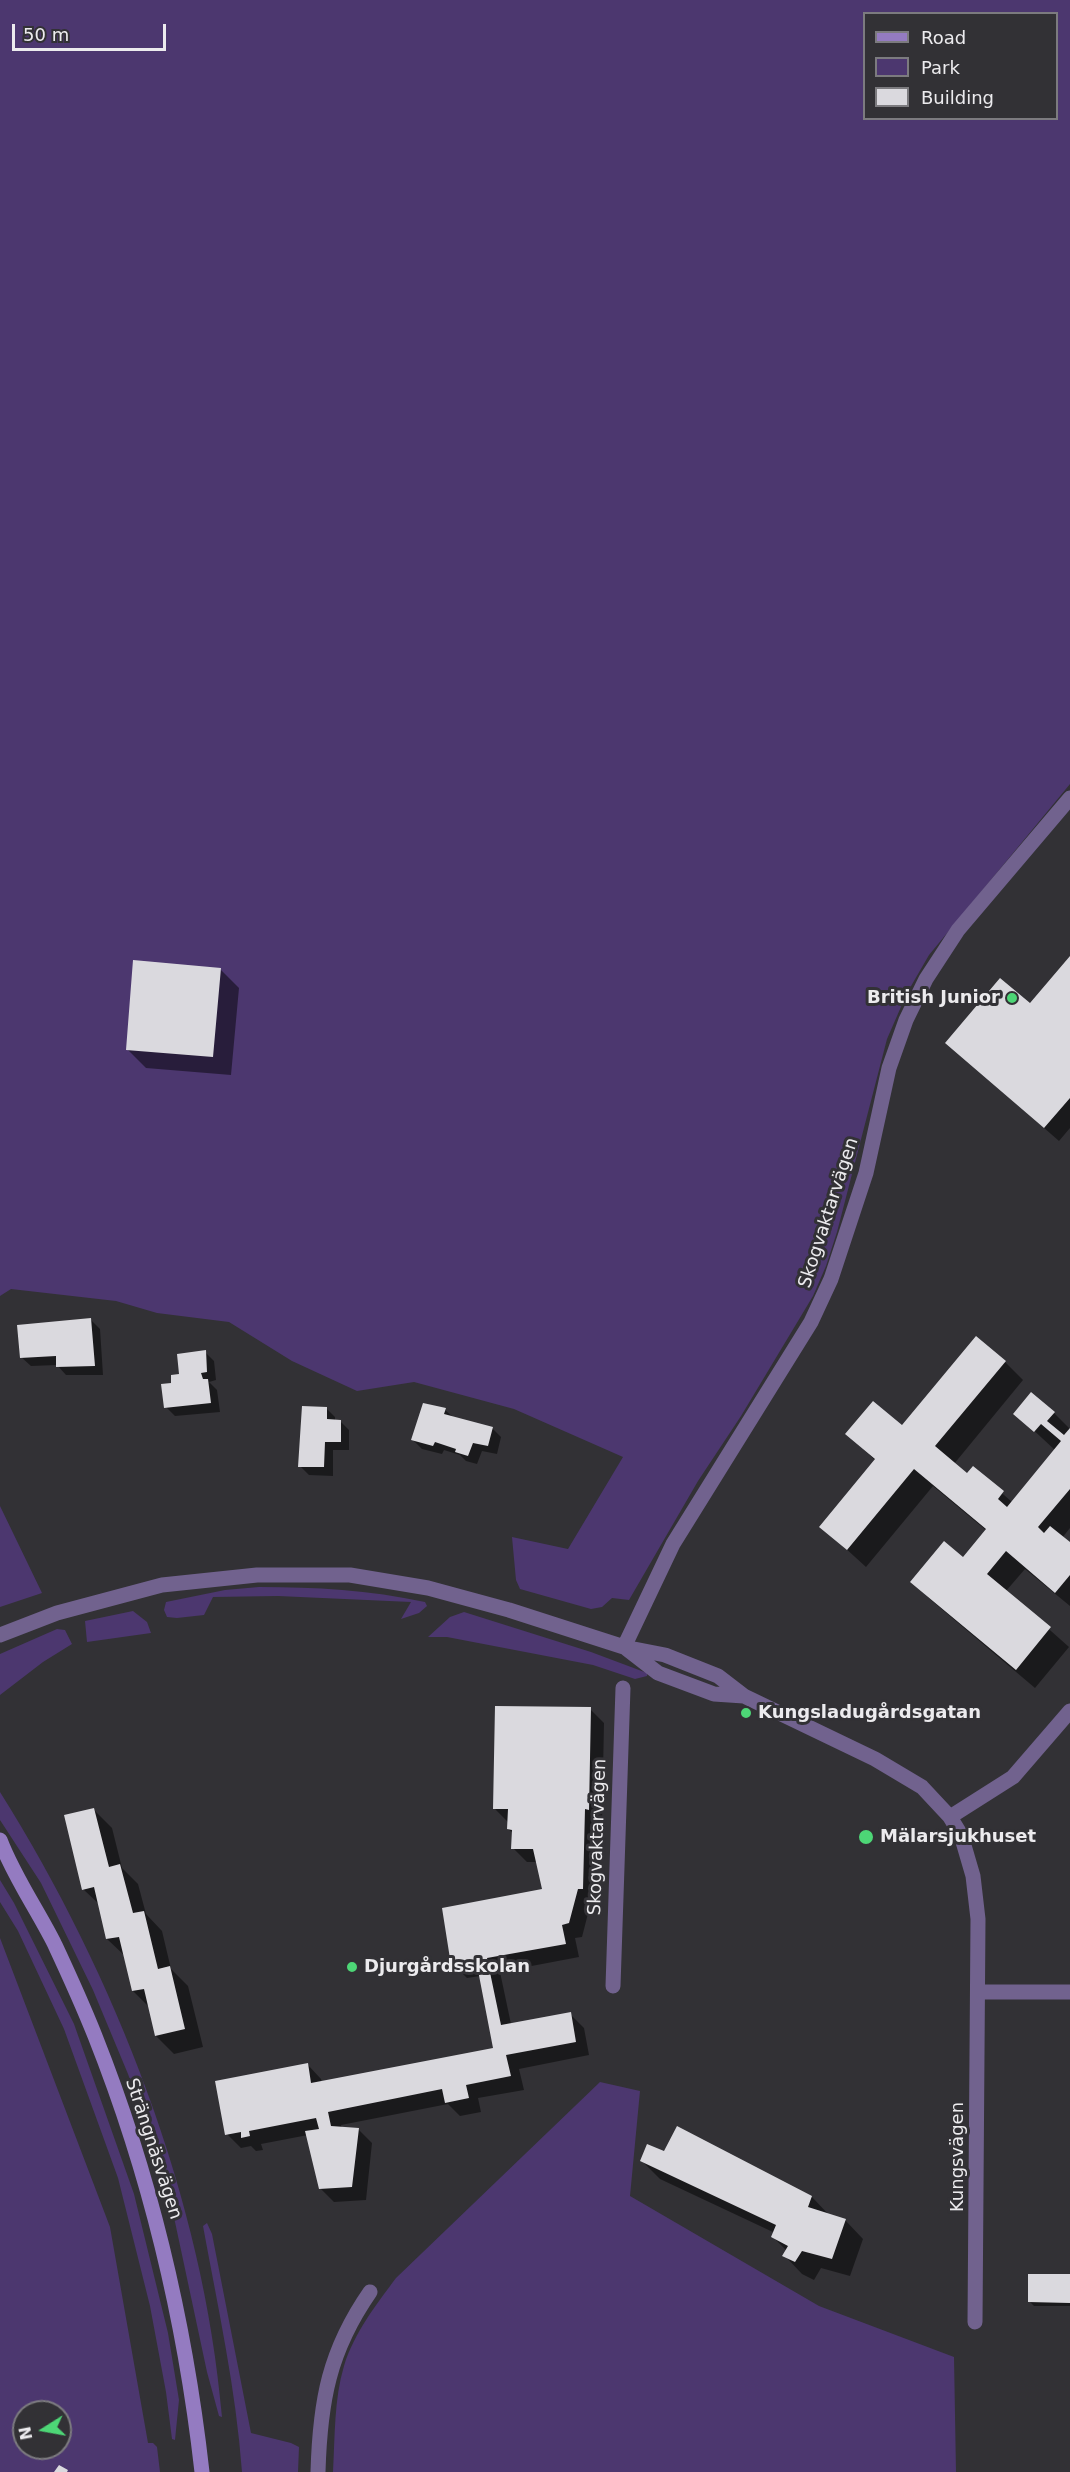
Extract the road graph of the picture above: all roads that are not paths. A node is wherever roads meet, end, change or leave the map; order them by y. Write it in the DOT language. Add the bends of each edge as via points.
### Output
graph roads {
  1 [pos="1070,798"];
  2 [pos="0,1635"];
  3 [pos="624,1647"];
  4 [pos="623,1688"];
  5 [pos="1070,1711"];
  6 [pos="950,1817"];
  7 [pos="0,1840"];
  8 [pos="3,1855"];
  9 [pos="613,1986"];
  10 [pos="978,1992"];
  11 [pos="1070,1992"];
  12 [pos="370,2292"];
  13 [pos="975,2322"];
  14 [pos="202,2472"];
  15 [pos="318,2472"];
  1 -- 3 [label="street, Skogvaktarvägen" via="958,930 926,978 889,1068 866,1173 831,1279 811,1322 673,1544"];
  2 -- 3 [label="street" via="57,1613 162,1586 257,1575 350,1575 437,1591"];
  3 -- 6 [label="street" via="665,1655 718,1676 744,1696 875,1759 922,1787"];
  4 -- 9 [label="street, Skogvaktarvägen"];
  5 -- 6 [label="street" via="1014,1777"];
  6 -- 10 [label="street" via="961,1835 974,1876"];
  7 -- 8 [label="main road, Strängnäsvägen"];
  8 -- 14 [label="main road, Strängnäsvägen" via="54,1944 129,2126 181,2323"];
  10 -- 11 [label="street"];
  10 -- 13 [label="street, Kungsvägen"];
  12 -- 15 [label="street" via="354,2316 328,2378 319,2422"];
}
